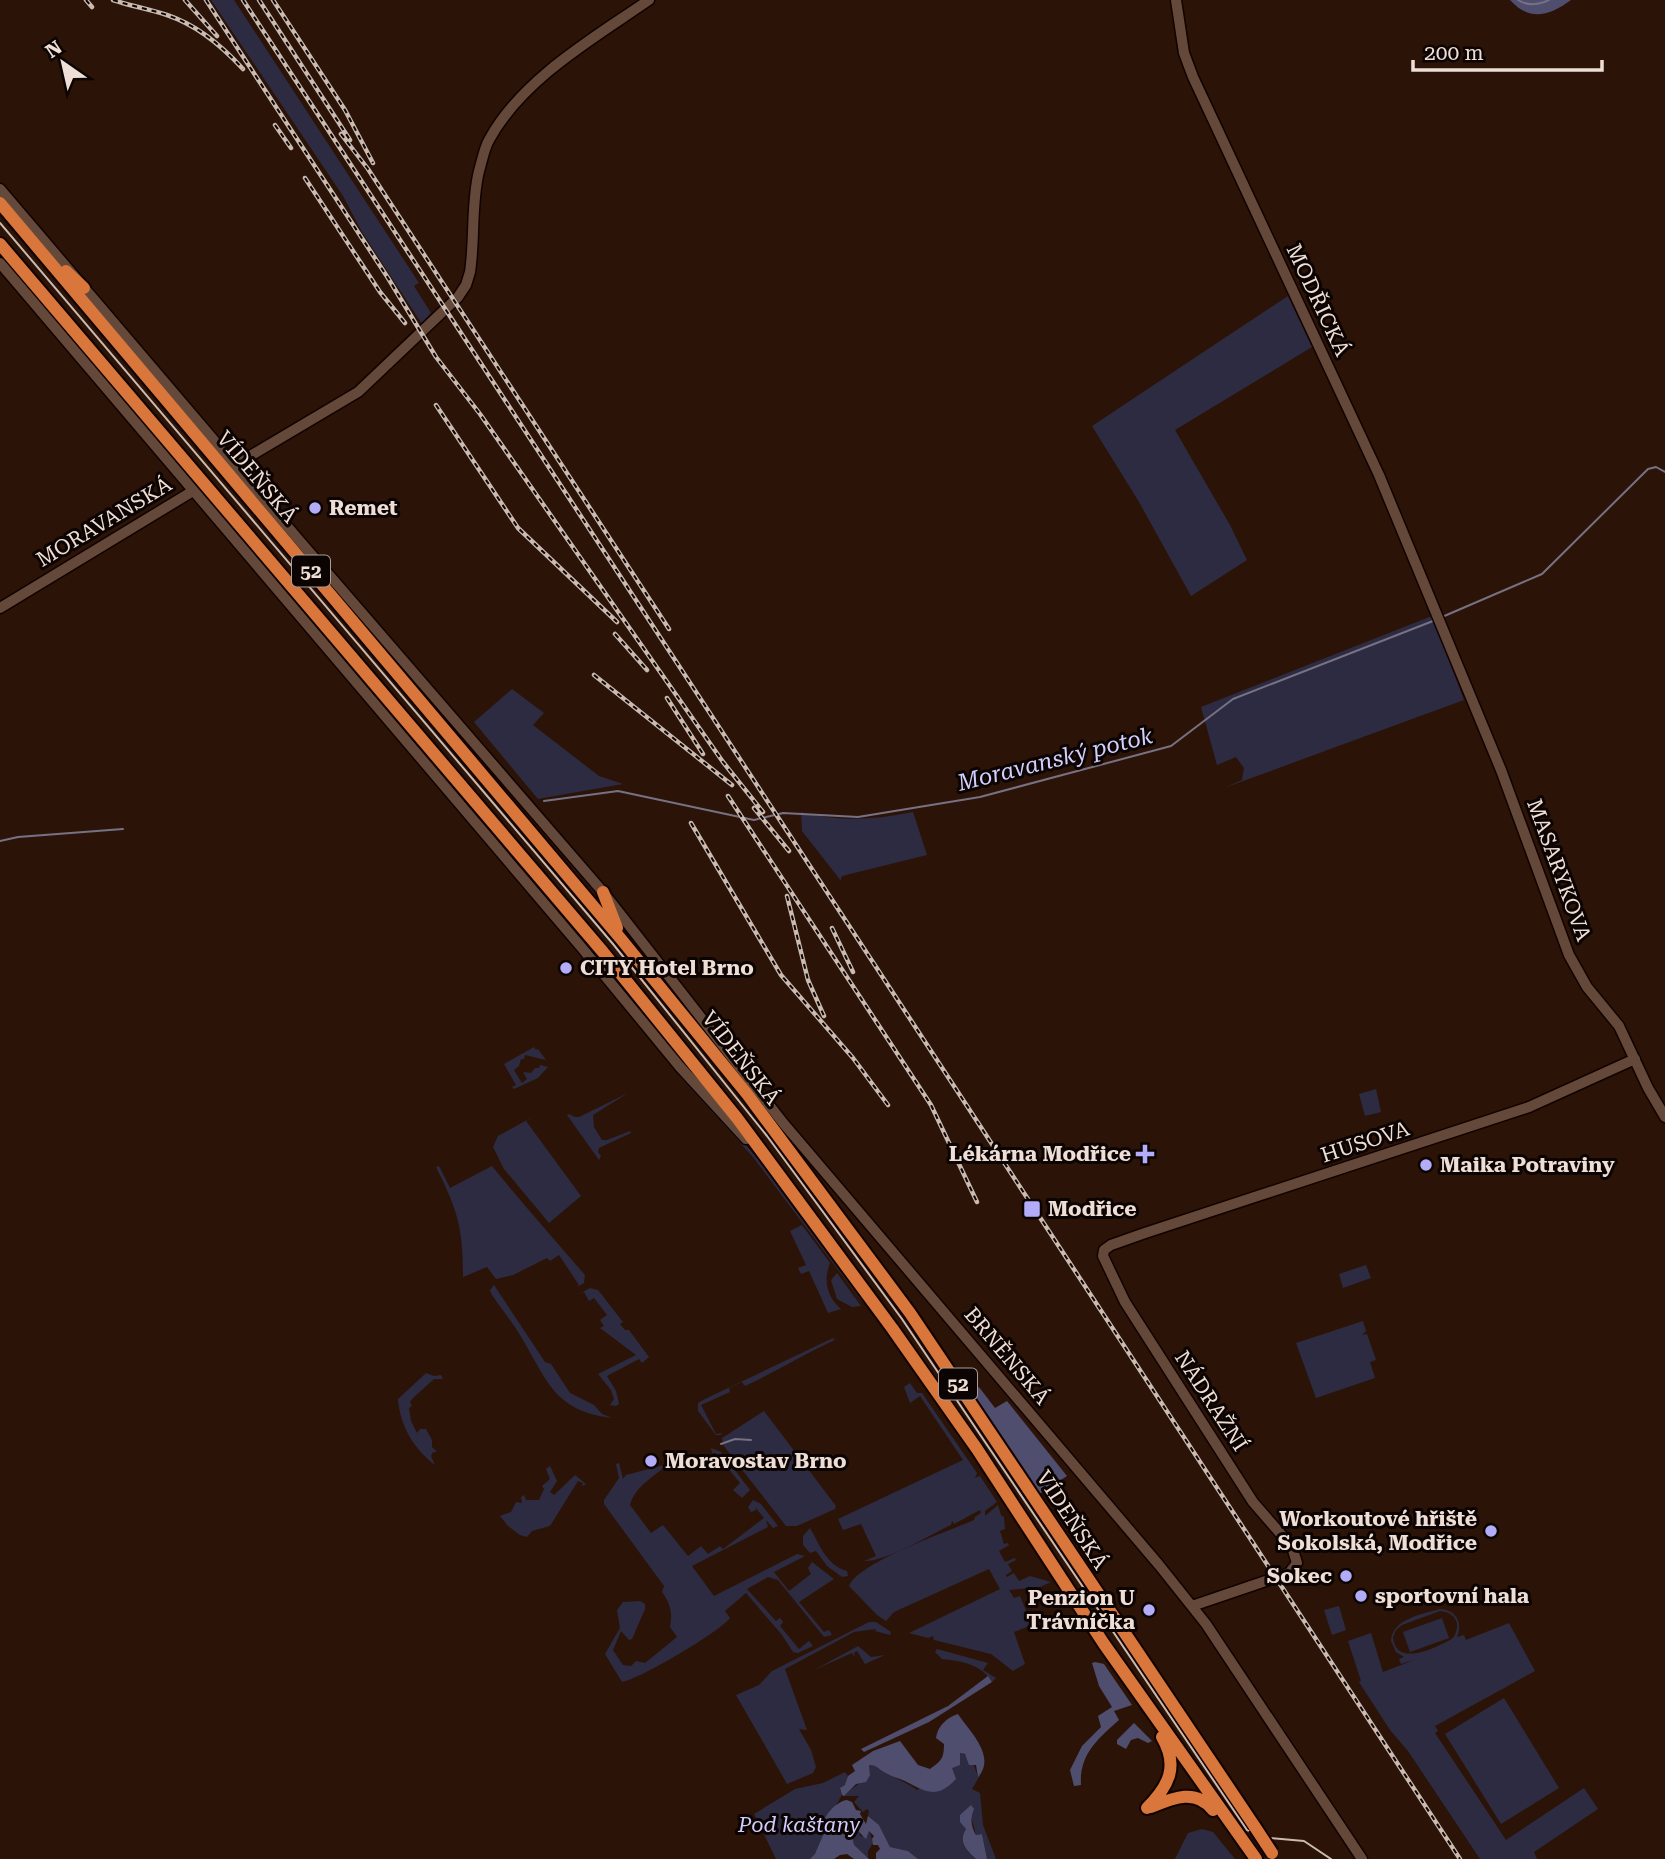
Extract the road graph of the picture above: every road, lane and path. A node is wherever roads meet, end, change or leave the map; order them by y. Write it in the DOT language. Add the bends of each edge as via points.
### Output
graph roads {
  1 [pos="649,0"];
  2 [pos="1176,0"];
  3 [pos="0,189"];
  4 [pos="0,203"];
  5 [pos="0,244"];
  6 [pos="0,263"];
  7 [pos="84,288"];
  8 [pos="235,465"];
  9 [pos="193,491"];
  10 [pos="0,608"];
  11 [pos="1438,619"];
  12 [pos="603,892"];
  13 [pos="621,939"];
  14 [pos="1635,1059"];
  15 [pos="1665,1117"];
  16 [pos="776,1172"];
  17 [pos="1104,1250"];
  18 [pos="1192,1606"];
  19 [pos="1147,1710"];
  20 [pos="1252,1854"];
  21 [pos="1275,1856"];
  22 [pos="1362,1859"];
  1 -- 8 [label="street" via="532,87 488,141 478,174 470,272 462,293 358,392"];
  2 -- 11 [label="street, MODŘICKÁ" via="1184,53 1193,77 1368,452"];
  3 -- 7 [label="street, VÍDEŇSKÁ"];
  4 -- 7 [label="highway"];
  4 -- 13 [label="highway, VÍDEŇSKÁ / 52"];
  5 -- 16 [label="highway, VÍDEŇSKÁ / 52" via="628,982"];
  6 -- 9 [label="street, VÍDEŇSKÁ"];
  7 -- 8 [label="street, VÍDEŇSKÁ"];
  8 -- 12 [label="street, VÍDEŇSKÁ"];
  9 -- 10 [label="street, MORAVANSKÁ"];
  9 -- 16 [label="street, VÍDEŇSKÁ" via="680,1068"];
  11 -- 14 [label="street, MASARYKOVA" via="1501,770 1569,955 1587,987 1619,1026"];
  12 -- 13 [label="highway"];
  12 -- 18 [label="street, BRNĚNSKÁ" via="785,1124"];
  13 -- 21 [label="highway, VÍDEŇSKÁ / 52, bridge" via="747,1094 910,1313"];
  14 -- 15 [label="street, MASARYKOVA"];
  14 -- 17 [label="street, HUSOVA" via="1529,1107"];
  16 -- 19 [label="highway, VÍDEŇSKÁ / 52" via="900,1339"];
  17 -- 18 [label="street, NÁDRAŽNÍ, bridge" via="1125,1302 1253,1502 1297,1558 1293,1569"];
  18 -- 22 [label="street, BRNĚNSKÁ"];
  19 -- 20 [label="highway"];
  19 -- 20 [label="highway" via="1166,1744 1170,1769 1164,1789 1147,1808 1182,1796 1204,1800 1233,1838"];
}
